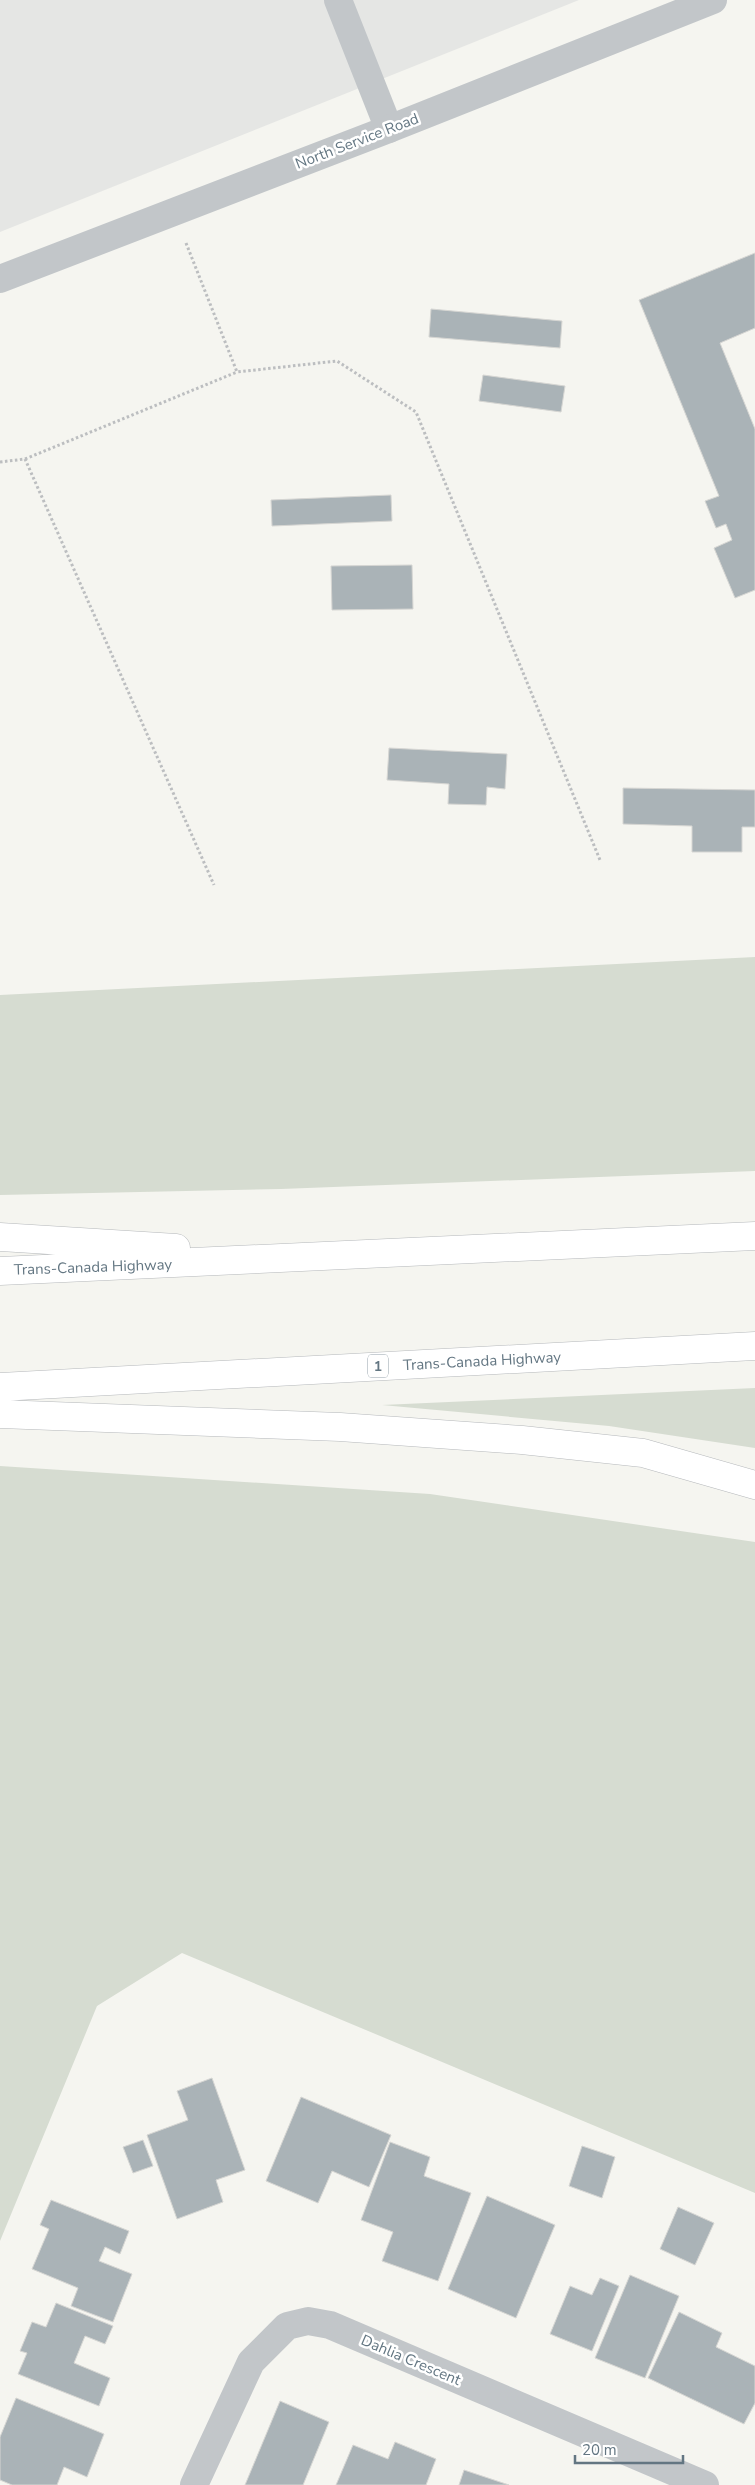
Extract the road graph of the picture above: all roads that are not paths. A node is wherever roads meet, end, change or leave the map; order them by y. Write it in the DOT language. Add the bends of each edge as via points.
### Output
graph roads {
  1 [pos="338,0"];
  2 [pos="713,0"];
  3 [pos="389,129"];
  4 [pos="0,279"];
  5 [pos="755,1236"];
  6 [pos="0,1237"];
  7 [pos="330,1256"];
  8 [pos="0,1270"];
  9 [pos="755,1346"];
  10 [pos="0,1387"];
  11 [pos="0,1414"];
  12 [pos="755,1485"];
  13 [pos="194,2485"];
  14 [pos="705,2485"];
  1 -- 3 [label="street"];
  2 -- 3 [label="street, North Service Road"];
  3 -- 4 [label="street, North Service Road"];
  5 -- 7 [label="highway, Trans-Canada Highway"];
  6 -- 7 [label="highway"];
  7 -- 8 [label="highway, Trans-Canada Highway"];
  9 -- 10 [label="highway, Trans-Canada Highway / 1"];
  11 -- 12 [label="highway" via="340,1428 522,1440 643,1454"];
  13 -- 14 [label="street, Dahlia Crescent" via="251,2362 287,2326 308,2321 330,2325"];
}
